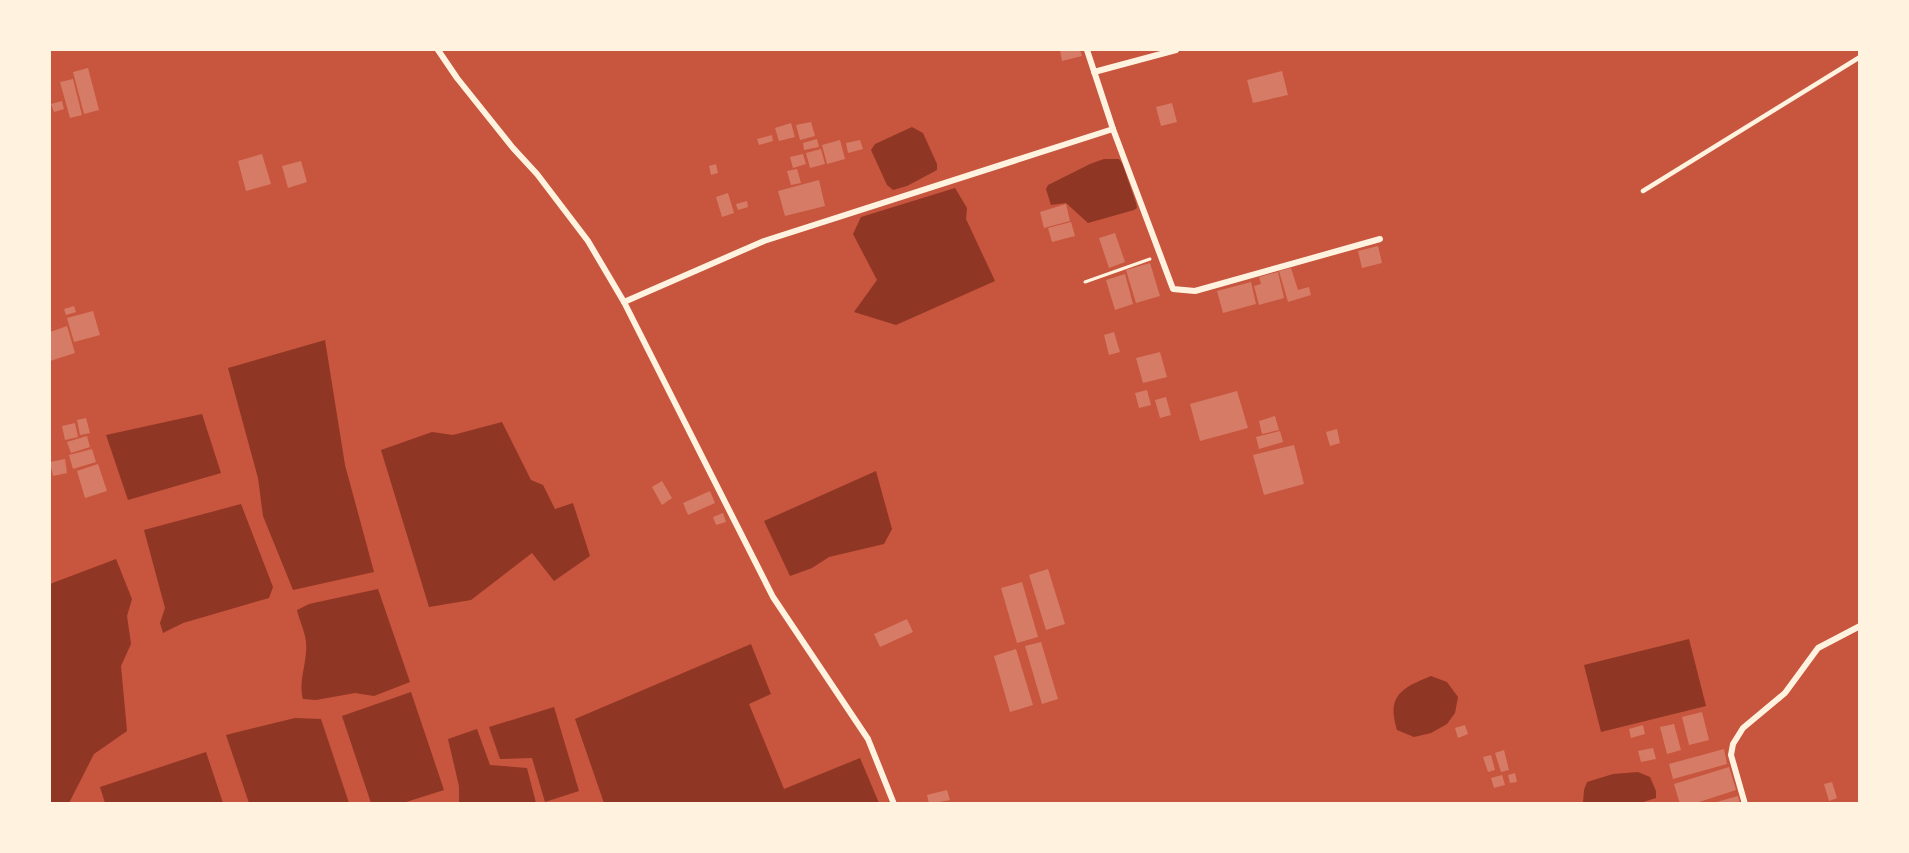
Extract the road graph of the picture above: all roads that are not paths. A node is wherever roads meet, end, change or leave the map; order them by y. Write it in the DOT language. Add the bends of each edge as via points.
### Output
graph roads {
  1 [pos="438,50"];
  2 [pos="1087,50"];
  3 [pos="1176,50"];
  4 [pos="1860,57"];
  5 [pos="1094,72"];
  6 [pos="1113,129"];
  7 [pos="1643,191"];
  8 [pos="1380,239"];
  9 [pos="624,302"];
  10 [pos="1860,626"];
  11 [pos="894,804"];
  12 [pos="1745,804"];
  1 -- 9 [label="street" via="588,241"];
  2 -- 5 [label="street"];
  3 -- 5 [label="street"];
  4 -- 7 [label="lane"];
  5 -- 6 [label="street"];
  6 -- 8 [label="street" via="1173,289 1195,291"];
  6 -- 9 [label="street" via="764,241"];
  9 -- 11 [label="street" via="773,597 868,739"];
  10 -- 12 [label="street" via="1818,648 1785,693 1743,728 1731,755"];
}
